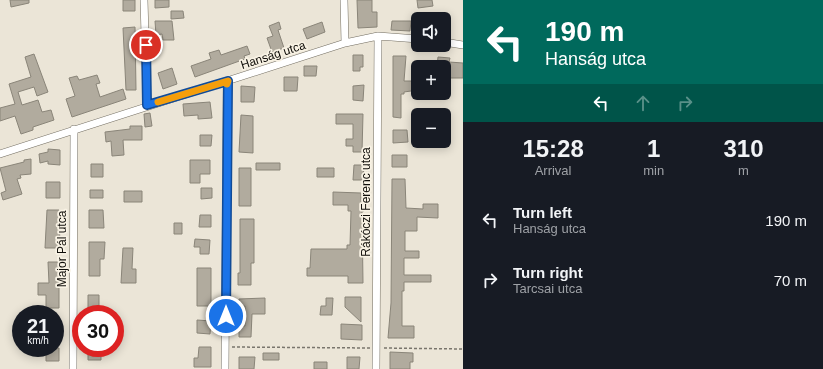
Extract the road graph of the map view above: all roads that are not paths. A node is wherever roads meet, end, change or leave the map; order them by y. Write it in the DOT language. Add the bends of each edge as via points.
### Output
graph roads {
  1 [pos="144,0"];
  2 [pos="344,0"];
  3 [pos="378,36"];
  4 [pos="411,38"];
  5 [pos="451,43"];
  6 [pos="345,44"];
  7 [pos="463,45"];
  8 [pos="228,81"];
  9 [pos="147,105"];
  10 [pos="74,129"];
  11 [pos="0,154"];
  12 [pos="73,369"];
  13 [pos="226,369"];
  14 [pos="376,369"];
  1 -- 9 [label="street"];
  2 -- 6 [label="street"];
  3 -- 4 [label="street, Hanság utca"];
  3 -- 6 [label="street, Hanság utca"];
  3 -- 14 [label="street, Rákóczi Ferenc utca"];
  5 -- 7 [label="street"];
  6 -- 8 [label="street, Hanság utca"];
  8 -- 9 [label="street, Hanság utca"];
  8 -- 13 [label="street"];
  9 -- 10 [label="street, Hanság utca"];
  10 -- 11 [label="street, Hanság utca"];
  10 -- 12 [label="street, Major Pál utca"];
}
